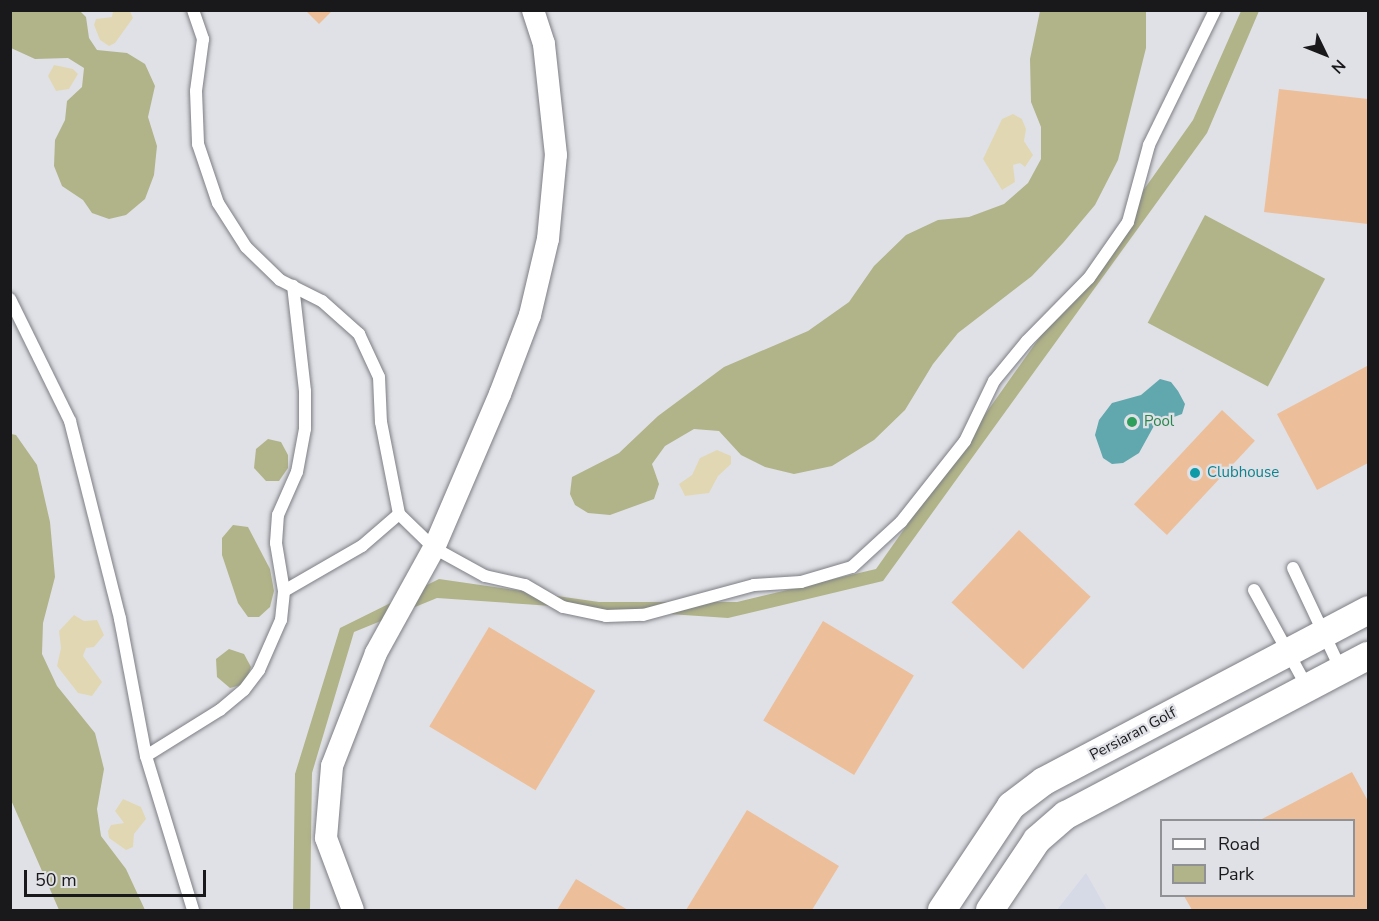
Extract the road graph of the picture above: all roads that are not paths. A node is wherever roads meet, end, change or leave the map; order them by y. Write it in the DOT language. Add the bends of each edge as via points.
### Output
graph roads {
  1 [pos="193,10"];
  2 [pos="533,10"];
  3 [pos="1215,10"];
  4 [pos="292,286"];
  5 [pos="10,299"];
  6 [pos="399,514"];
  7 [pos="434,548"];
  8 [pos="1293,568"];
  9 [pos="1254,590"];
  10 [pos="284,591"];
  11 [pos="1368,610"];
  12 [pos="1324,634"];
  13 [pos="1288,653"];
  14 [pos="1361,663"];
  15 [pos="1307,687"];
  16 [pos="146,756"];
  17 [pos="193,910"];
  18 [pos="353,910"];
  19 [pos="942,910"];
  20 [pos="990,910"];
  1 -- 4 [label="lane" via="203,39 196,91 198,144 218,203 246,247"];
  2 -- 7 [label="street" via="543,44 556,155 548,239 530,315"];
  3 -- 7 [label="lane" via="1149,145 1128,222 1089,278 994,381 965,441 933,484 901,522 852,567 801,582 754,585 643,615 606,616 563,607 525,585 485,576"];
  4 -- 6 [label="lane" via="322,301 360,334 379,377 381,422"];
  4 -- 10 [label="lane" via="305,391 305,429 297,472 278,515 276,543"];
  5 -- 16 [label="lane" via="70,421 85,471 120,618"];
  6 -- 7 [label="lane"];
  6 -- 10 [label="lane" via="339,561"];
  7 -- 18 [label="street" via="376,653 332,766 326,838"];
  8 -- 12 [label="lane"];
  9 -- 13 [label="lane"];
  10 -- 16 [label="lane" via="281,620 259,670 244,690 220,710"];
  11 -- 12 [label="street, Persiaran Golf"];
  12 -- 13 [label="street, Persiaran Golf"];
  12 -- 14 [label="lane"];
  13 -- 15 [label="lane"];
  13 -- 19 [label="street, Persiaran Golf" via="1044,781 1011,806"];
  14 -- 15 [label="street"];
  15 -- 20 [label="street" via="1066,815 1036,840"];
  16 -- 17 [label="lane"];
}
